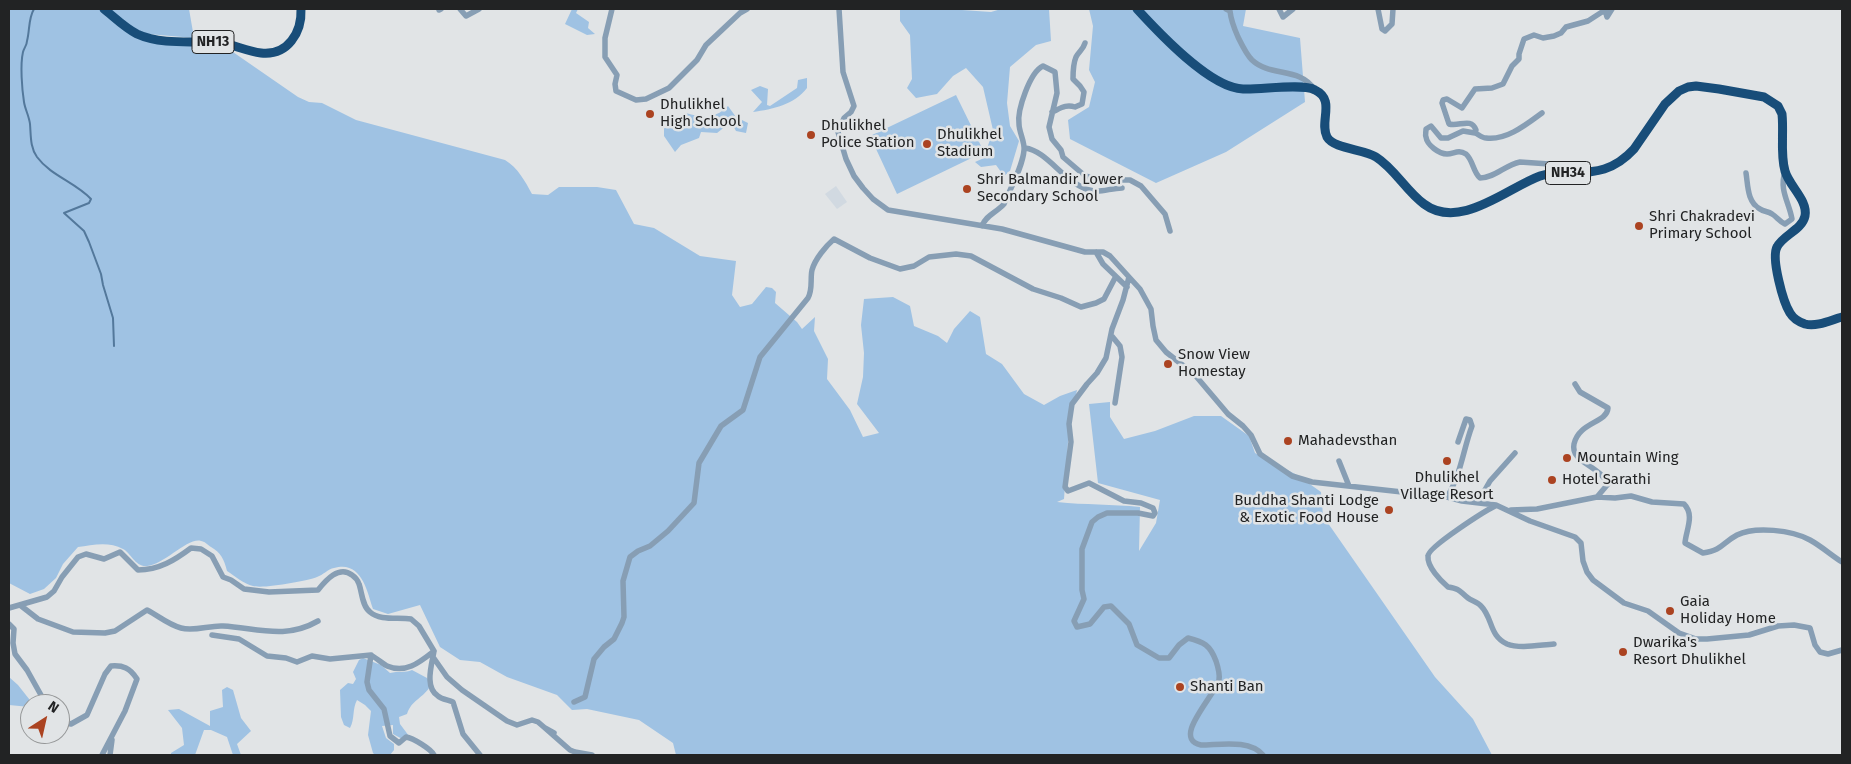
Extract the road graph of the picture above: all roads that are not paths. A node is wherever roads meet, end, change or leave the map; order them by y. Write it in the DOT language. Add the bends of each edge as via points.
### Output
graph roads {
  1 [pos="104,9"];
  2 [pos="301,9"];
  3 [pos="460,9"];
  4 [pos="479,9"];
  5 [pos="612,9"];
  6 [pos="747,9"];
  7 [pos="839,9"];
  8 [pos="1136,9"];
  9 [pos="1226,9"];
  10 [pos="1279,9"];
  11 [pos="1293,9"];
  12 [pos="1378,9"];
  13 [pos="1393,9"];
  14 [pos="1612,9"];
  15 [pos="1085,42"];
  16 [pos="1314,89"];
  17 [pos="1052,112"];
  18 [pos="1542,112"];
  19 [pos="1475,132"];
  20 [pos="1025,148"];
  21 [pos="1594,172"];
  22 [pos="1785,172"];
  23 [pos="1746,173"];
  24 [pos="1122,188"];
  25 [pos="982,226"];
  26 [pos="1170,231"];
  27 [pos="1096,252"];
  28 [pos="1129,276"];
  29 [pos="1116,278"];
  30 [pos="1126,287"];
  31 [pos="1842,317"];
  32 [pos="1111,335"];
  33 [pos="1575,384"];
  34 [pos="1115,403"];
  35 [pos="1458,442"];
  36 [pos="1515,453"];
  37 [pos="1339,461"];
  38 [pos="1349,486"];
  39 [pos="1447,497"];
  40 [pos="1597,497"];
  41 [pos="1478,502"];
  42 [pos="1496,505"];
  43 [pos="1509,510"];
  44 [pos="1842,562"];
  45 [pos="20,605"];
  46 [pos="9,608"];
  47 [pos="318,621"];
  48 [pos="9,624"];
  49 [pos="212,635"];
  50 [pos="1554,644"];
  51 [pos="1842,650"];
  52 [pos="433,654"];
  53 [pos="371,655"];
  54 [pos="40,694"];
  55 [pos="574,702"];
  56 [pos="70,724"];
  57 [pos="545,728"];
  58 [pos="114,733"];
  59 [pos="554,733"];
  60 [pos="102,755"];
  61 [pos="110,755"];
  62 [pos="434,755"];
  63 [pos="480,755"];
  64 [pos="592,755"];
  65 [pos="1262,755"];
  1 -- 2 [label="highway, NH13" via="147,38 220,43 270,53 289,45 299,29"];
  3 -- 4 [label="street" via="466,16"];
  5 -- 6 [label="street" via="605,38 605,57 617,75 616,91 636,100 669,88 698,60 706,46"];
  7 -- 25 [label="street" via="843,72 854,106 838,132 854,176 873,199 888,210"];
  8 -- 16 [label="highway" via="1179,52 1227,85 1243,89"];
  9 -- 16 [label="street" via="1230,11 1244,50 1253,61 1294,74 1308,81"];
  10 -- 11 [label="street" via="1283,17"];
  12 -- 13 [label="street" via="1385,31 1392,24"];
  14 -- 19 [label="street" via="1607,17 1605,10 1588,21 1566,27 1554,36 1543,38 1534,35 1524,39 1519,59 1503,84 1475,89 1462,108 1443,100 1449,124 1470,123 1475,126"];
  15 -- 17 [label="street" via="1084,49 1077,55 1073,72 1073,79 1084,92 1082,104 1064,106"];
  16 -- 21 [label="highway, NH34" via="1327,102 1327,137 1332,142 1374,155 1425,205 1444,212 1479,206 1546,174"];
  17 -- 20 [label="street" via="1057,93 1055,72 1043,66 1031,77 1019,114"];
  17 -- 26 [label="street" via="1050,134 1063,157 1084,175 1096,180 1130,180 1141,186 1165,214"];
  18 -- 19 [label="street" via="1518,130 1496,137 1485,138"];
  19 -- 21 [label="street" via="1463,131 1441,138 1431,126 1426,129 1426,138 1438,152 1464,153 1480,178 1488,178 1520,162 1580,166"];
  20 -- 24 [label="street" via="1036,151 1079,185 1095,191"];
  20 -- 25 [label="street" via="1004,204 988,216"];
  21 -- 22 [label="highway, NH34" via="1609,169 1627,157 1673,96 1696,86 1764,97 1778,106 1782,114"];
  22 -- 23 [label="street" via="1784,195 1792,218 1785,224 1753,202"];
  22 -- 31 [label="highway, NH34" via="1802,201 1805,216 1776,248 1774,257 1783,299 1793,318 1804,324"];
  25 -- 27 [label="street" via="1084,252"];
  27 -- 28 [label="street" via="1110,256"];
  27 -- 29 [label="street"];
  28 -- 30 [label="street"];
  28 -- 38 [label="street" via="1151,309 1156,340 1195,375 1228,414 1243,426 1260,454 1292,476"];
  29 -- 30 [label="street"];
  29 -- 55 [label="street" via="1104,298 1081,307 1033,289 971,256 956,254 929,258 900,269 834,239 812,269 812,292 760,357 743,410 721,426 699,463 694,503 668,532 630,557 623,581 622,623 614,639 594,659 585,697"];
  30 -- 32 [label="street"];
  32 -- 34 [label="street" via="1120,346 1122,357"];
  32 -- 65 [label="street" via="1106,358 1072,404 1065,487 1068,491 1089,483 1124,501 1141,503 1155,513 1153,516 1107,513 1092,522 1082,549 1084,599 1074,621 1077,627 1090,624 1104,606 1111,606 1129,624 1138,644 1159,658 1169,658 1188,638 1200,641 1212,650 1219,679 1193,722 1190,738 1201,744 1245,745"];
  33 -- 40 [label="street" via="1580,392 1608,408 1601,419 1588,424 1578,434 1574,442 1577,457 1604,477 1608,484"];
  35 -- 39 [label="street" via="1464,423 1470,420 1472,426 1463,461"];
  36 -- 41 [label="street" via="1490,481"];
  37 -- 38 [label="street"];
  38 -- 39 [label="street"];
  39 -- 41 [label="street"];
  40 -- 43 [label="street" via="1537,509"];
  40 -- 44 [label="street" via="1631,496 1652,502 1684,504 1690,524 1685,543 1703,553 1716,551 1737,535 1763,530 1810,540"];
  41 -- 42 [label="street"];
  42 -- 43 [label="street"];
  42 -- 50 [label="street" via="1430,549 1428,558 1431,566 1448,587 1460,589 1467,598 1480,604 1498,639 1516,646"];
  43 -- 51 [label="street" via="1575,537 1581,543 1585,567 1593,580 1624,603 1648,611 1679,633 1708,640 1749,635 1778,626 1804,626 1810,628 1820,652 1828,654"];
  45 -- 46 [label="street"];
  45 -- 47 [label="street" via="38,619 74,632 115,631 147,610 183,629 225,626 288,632"];
  45 -- 52 [label="street" via="47,597 78,558 86,554 104,559 120,552 138,570 146,570 173,562 194,547 212,556 223,577 244,590 318,590 327,579 346,571 359,584 368,611 391,619 411,618"];
  48 -- 54 [label="street" via="14,629 15,654"];
  49 -- 53 [label="street" via="239,639 267,656 294,662 312,656 330,659"];
  52 -- 53 [label="street" via="416,666 394,668"];
  52 -- 57 [label="street" via="447,677 507,721 517,725 532,720"];
  52 -- 63 [label="street" via="432,690 438,697 453,702 463,734"];
  53 -- 62 [label="street" via="367,682 384,710 390,736 399,743 406,737 413,738"];
  56 -- 58 [label="street" via="87,715 105,674 111,666 118,666 132,672 137,679"];
  57 -- 59 [label="street"];
  57 -- 64 [label="street" via="570,750"];
  58 -- 60 [label="street"];
  58 -- 61 [label="street"];
}
